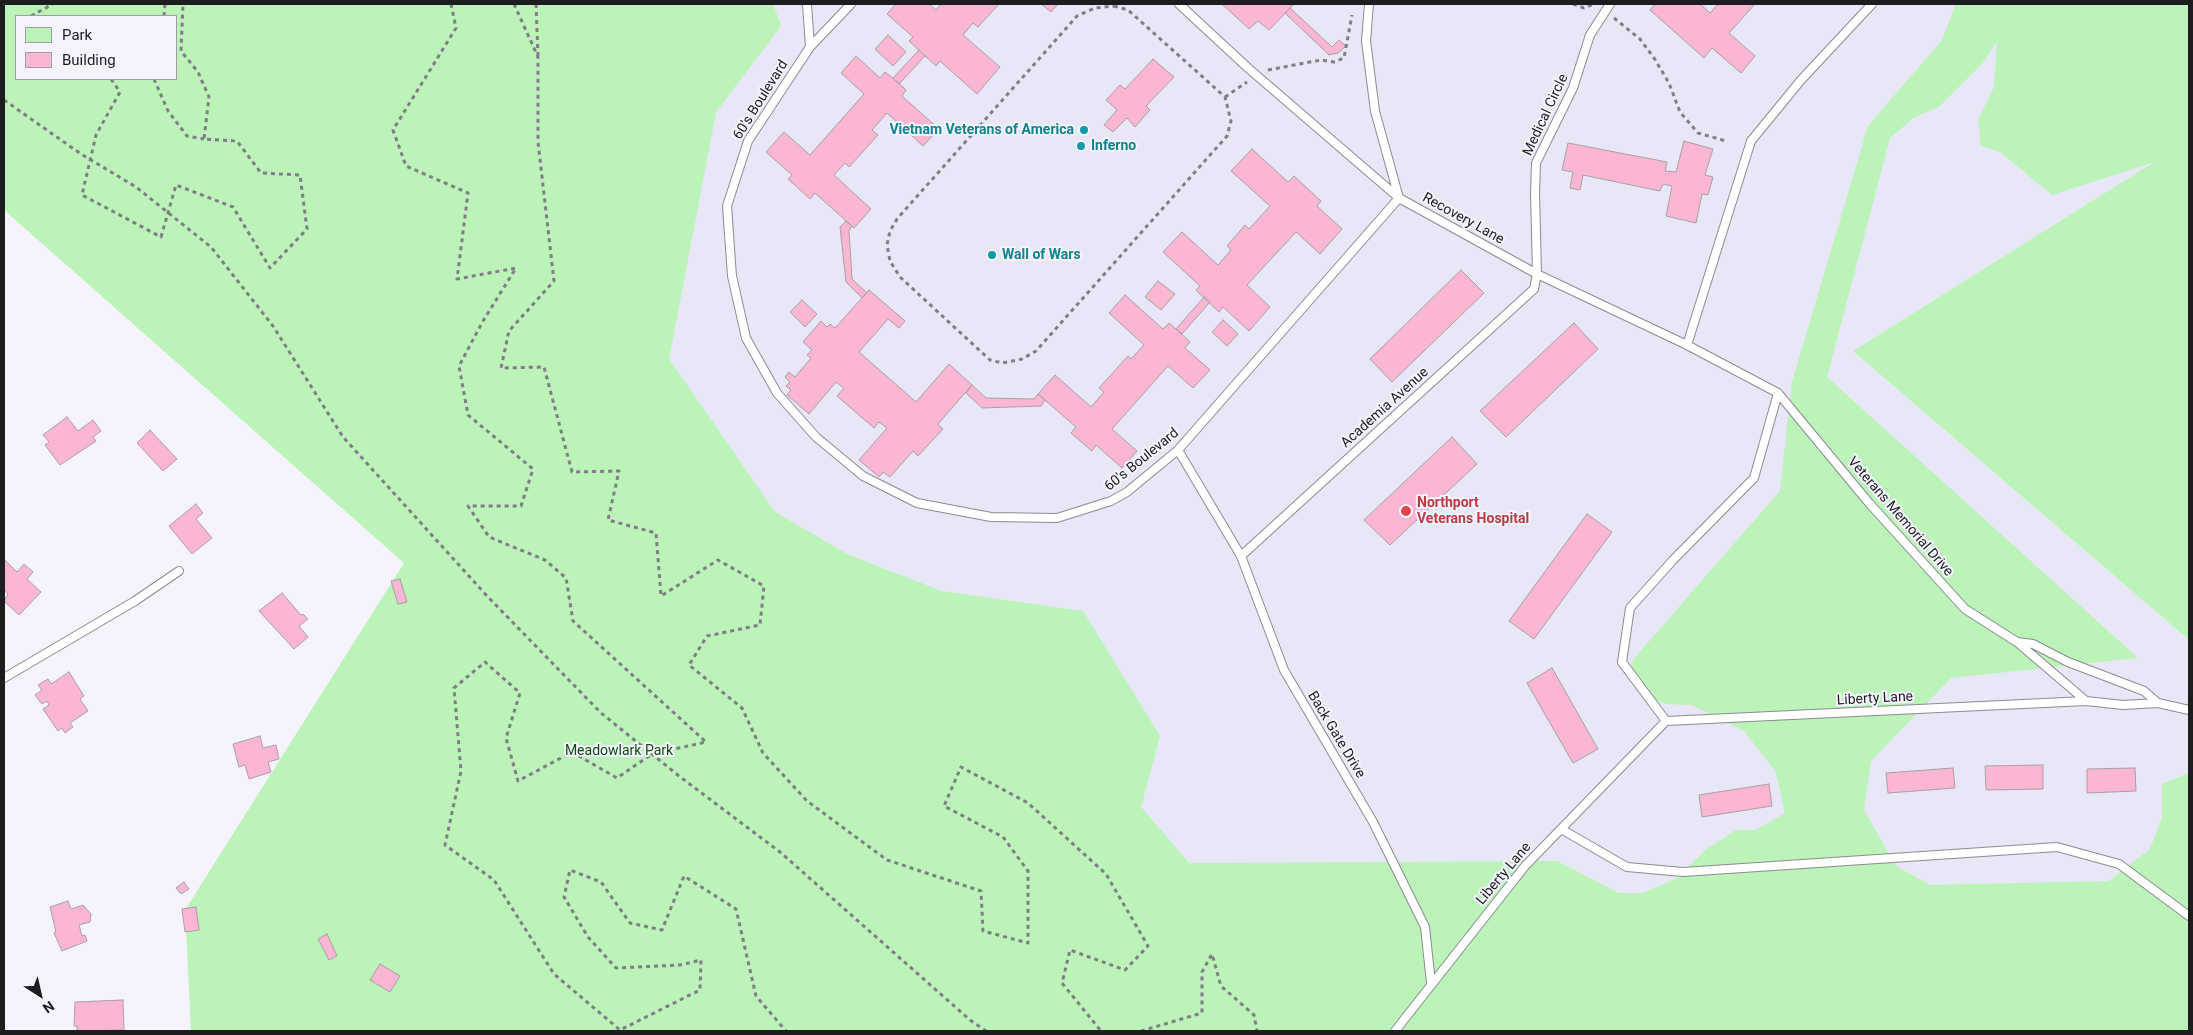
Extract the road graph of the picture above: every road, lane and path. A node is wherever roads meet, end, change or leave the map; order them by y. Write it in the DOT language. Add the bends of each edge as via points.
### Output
graph roads {
  1 [pos="53,4"];
  2 [pos="183,4"];
  3 [pos="451,4"];
  4 [pos="514,4"];
  5 [pos="536,4"];
  6 [pos="807,4"];
  7 [pos="851,4"];
  8 [pos="1179,4"];
  9 [pos="1369,4"];
  10 [pos="1573,4"];
  11 [pos="1594,4"];
  12 [pos="1610,4"];
  13 [pos="1872,4"];
  14 [pos="34,15"];
  15 [pos="1352,15"];
  16 [pos="1614,18"];
  17 [pos="810,47"];
  18 [pos="538,57"];
  19 [pos="1258,76"];
  20 [pos="112,80"];
  21 [pos="154,80"];
  22 [pos="1226,97"];
  23 [pos="4,100"];
  24 [pos="204,138"];
  25 [pos="1726,141"];
  26 [pos="90,160"];
  27 [pos="1399,198"];
  28 [pos="168,213"];
  29 [pos="1537,274"];
  30 [pos="1687,345"];
  31 [pos="1778,393"];
  32 [pos="1178,450"];
  33 [pos="1241,556"];
  34 [pos="179,571"];
  35 [pos="2018,642"];
  36 [pos="4,678"];
  37 [pos="2086,701"];
  38 [pos="2158,703"];
  39 [pos="2189,710"];
  40 [pos="1666,721"];
  41 [pos="652,754"];
  42 [pos="1561,829"];
  43 [pos="2189,916"];
  44 [pos="1431,983"];
  45 [pos="786,1031"];
  46 [pos="986,1031"];
  47 [pos="1101,1031"];
  48 [pos="1141,1031"];
  49 [pos="1257,1031"];
  50 [pos="1395,1031"];
  1 -- 14 [label="path"];
  2 -- 24 [label="path" via="181,51 198,72 209,97"];
  3 -- 41 [label="path" via="456,28 393,130 406,166 468,193 457,279 516,268 459,366 468,416 533,469 521,506 468,506 489,537 545,560 566,578 573,621 706,742"];
  4 -- 18 [label="path"];
  5 -- 18 [label="path"];
  6 -- 17 [label="lane"];
  7 -- 17 [label="lane, 60's Boulevard"];
  8 -- 19 [label="lane, Recovery Lane"];
  9 -- 27 [label="lane" via="1366,41 1376,111"];
  10 -- 11 [label="path" via="1584,8"];
  12 -- 29 [label="lane, Medical Circle" via="1590,34 1573,88 1536,162"];
  13 -- 30 [label="lane" via="1750,141"];
  15 -- 19 [label="path" via="1344,58 1334,62 1321,60 1269,69"];
  16 -- 25 [label="path" via="1640,39 1654,58 1669,83 1680,112 1698,133"];
  17 -- 32 [label="lane, 60's Boulevard" via="748,141 727,206 732,276 746,338 777,393 816,437 863,476 918,503 991,517 1057,518 1111,501"];
  18 -- 47 [label="path" via="538,142 554,281 509,332 501,368 544,367 572,472 619,471 608,520 656,533 661,596 718,560 764,586 760,625 707,636 689,665 742,708 763,753 807,801 887,860 982,891 983,931 1028,943 1028,871 1003,837 944,806 961,767 1028,803 1106,874 1148,946 1125,970 1070,950 1062,983"];
  19 -- 22 [label="path"];
  19 -- 27 [label="lane, Recovery Lane"];
  20 -- 26 [label="path" via="120,92 96,136"];
  21 -- 24 [label="path" via="168,111 187,136"];
  22 -- 22 [label="path" via="1128,10 1114,6 1094,8 1077,16 897,220 890,231 887,246 890,261 900,278 990,360 1002,363 1022,359 1036,351 1227,136 1232,121"];
  23 -- 26 [label="path"];
  24 -- 28 [label="path" via="236,141 261,173 300,175 307,229 270,268 233,207 176,185"];
  26 -- 28 [label="path" via="136,187"];
  26 -- 28 [label="path" via="82,195 161,237"];
  27 -- 29 [label="lane, Recovery Lane"];
  27 -- 32 [label="lane, 60's Boulevard"];
  28 -- 41 [label="path" via="211,248 273,326 343,437 375,474 601,713"];
  29 -- 30 [label="lane, Recovery Lane"];
  29 -- 33 [label="lane, Academia Avenue" via="1534,289"];
  30 -- 31 [label="lane, Recovery Lane"];
  31 -- 35 [label="lane, Veterans Memorial Drive" via="1869,503 1965,609"];
  31 -- 40 [label="lane" via="1754,478 1630,608 1622,662"];
  32 -- 33 [label="lane, Back Gate Drive"];
  33 -- 44 [label="lane, Back Gate Drive" via="1284,670 1373,822 1425,927"];
  34 -- 36 [label="lane" via="135,601"];
  35 -- 37 [label="lane, Veterans Memorial Drive"];
  35 -- 38 [label="lane, Veterans Memorial Drive" via="2033,644 2068,662 2144,691"];
  37 -- 38 [label="lane, Veterans Memorial Drive" via="2123,706"];
  37 -- 40 [label="lane, Liberty Lane"];
  38 -- 39 [label="lane, Veterans Memorial Drive"];
  40 -- 42 [label="lane, Liberty Lane"];
  41 -- 45 [label="path" via="617,778 572,752 518,781 506,738 520,693 484,662 454,688 461,771 445,845 494,880 554,974 620,1030 700,990 701,960 680,965 616,968 588,936 564,897 570,870 601,882 630,923 662,930 684,876 736,909 756,996"];
  41 -- 46 [label="path" via="780,852"];
  42 -- 43 [label="lane" via="1627,866 1683,872 2057,846 2119,864"];
  42 -- 44 [label="lane, Liberty Lane" via="1525,866"];
  44 -- 50 [label="lane"];
  48 -- 49 [label="path" via="1202,1013 1202,972 1212,954 1221,986 1254,1015"];
}
